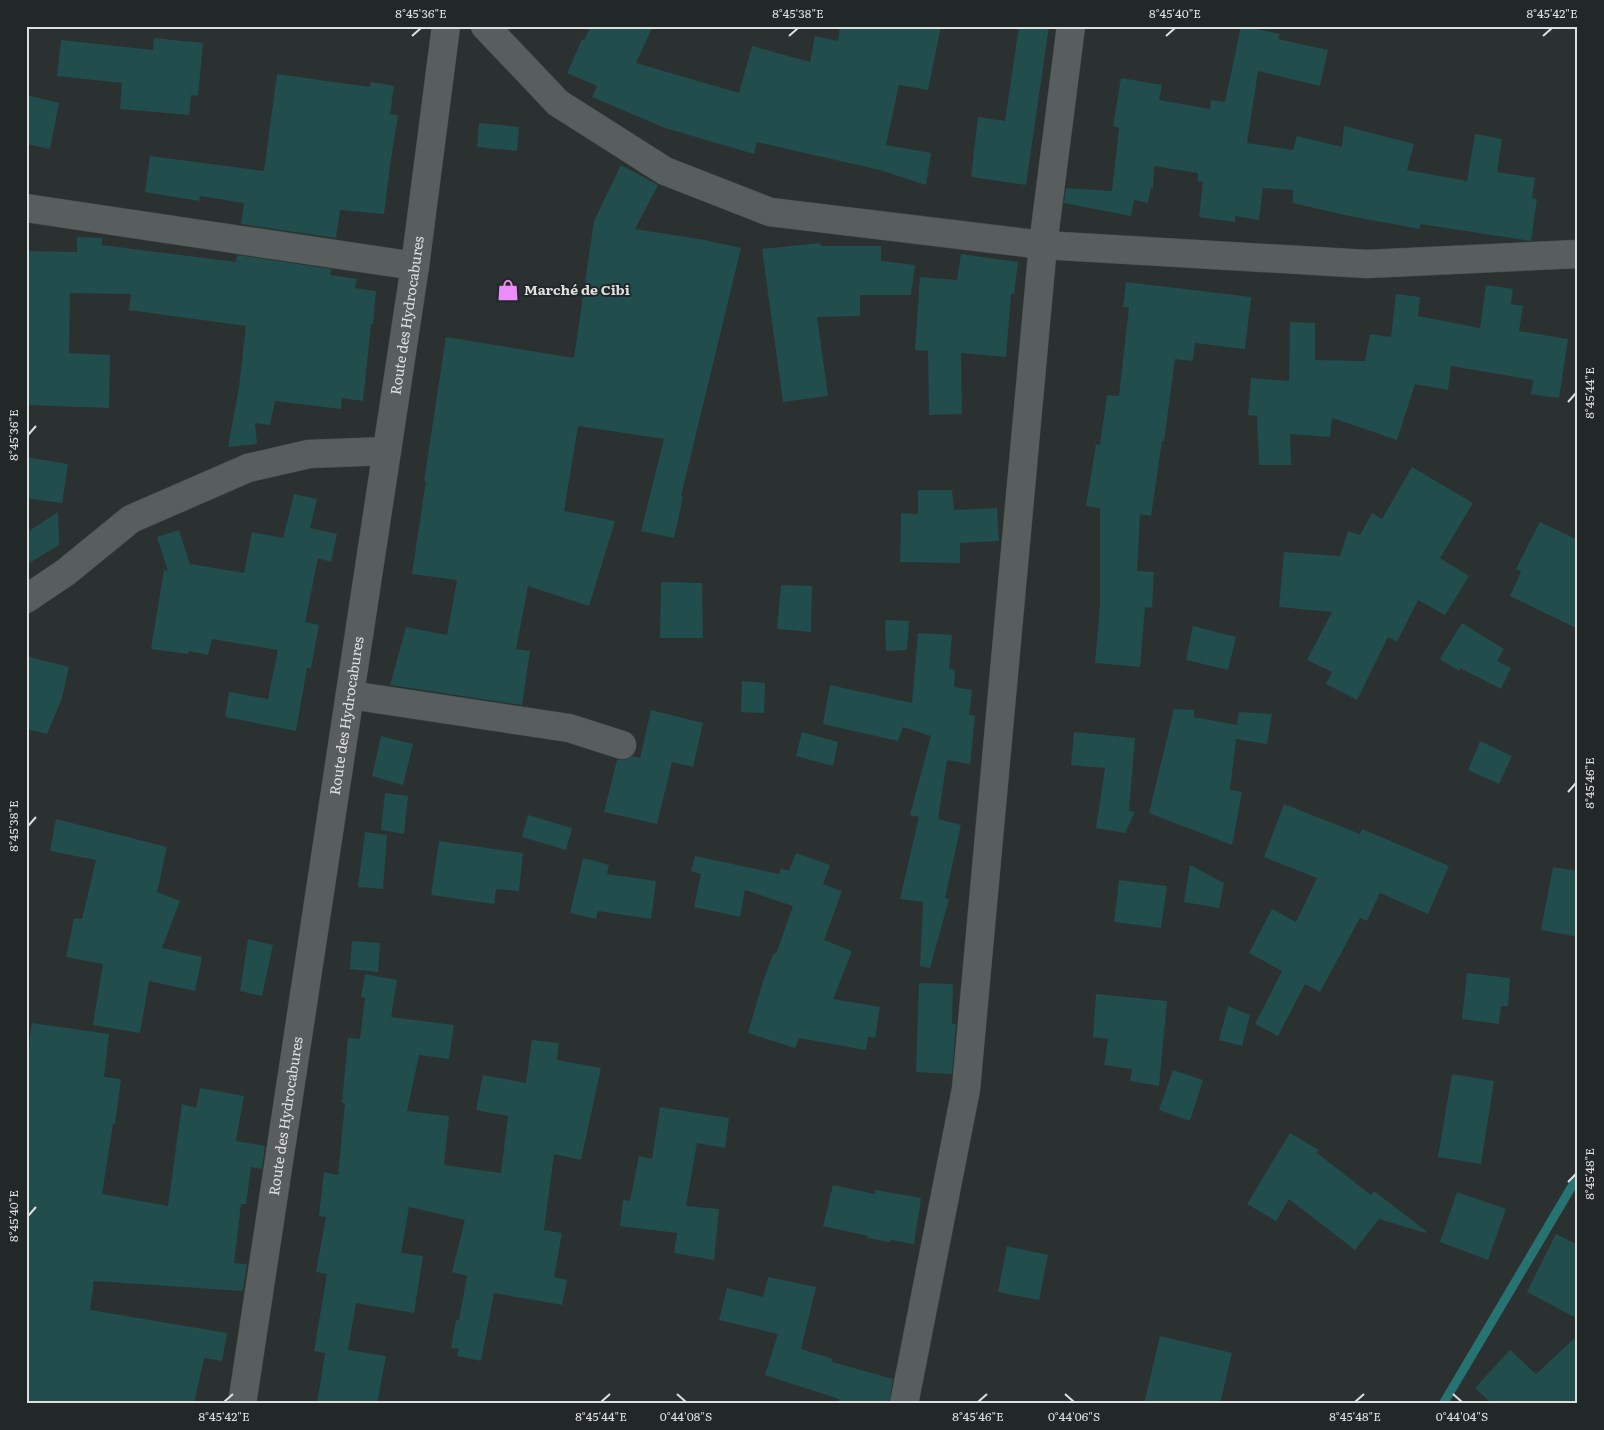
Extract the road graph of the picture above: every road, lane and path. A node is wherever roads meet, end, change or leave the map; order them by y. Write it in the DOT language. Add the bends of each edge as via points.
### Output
graph roads {
  1 [pos="446,26"];
  2 [pos="485,26"];
  3 [pos="1071,26"];
  4 [pos="26,208"];
  5 [pos="1043,245"];
  6 [pos="1578,254"];
  7 [pos="415,266"];
  8 [pos="387,451"];
  9 [pos="26,598"];
  10 [pos="350,695"];
  11 [pos="622,745"];
  12 [pos="242,1404"];
  13 [pos="904,1404"];
  1 -- 7 [label="street, Route des Hydrocabures"];
  2 -- 5 [label="street" via="558,103 665,171 770,212"];
  3 -- 5 [label="street"];
  4 -- 7 [label="street"];
  5 -- 6 [label="street" via="1367,264"];
  5 -- 13 [label="street" via="966,1090"];
  7 -- 8 [label="street, Route des Hydrocabures"];
  8 -- 9 [label="street" via="309,454 248,468 131,519 66,572"];
  8 -- 10 [label="street, Route des Hydrocabures"];
  10 -- 11 [label="street" via="569,728"];
  10 -- 12 [label="street, Route des Hydrocabures"];
}
